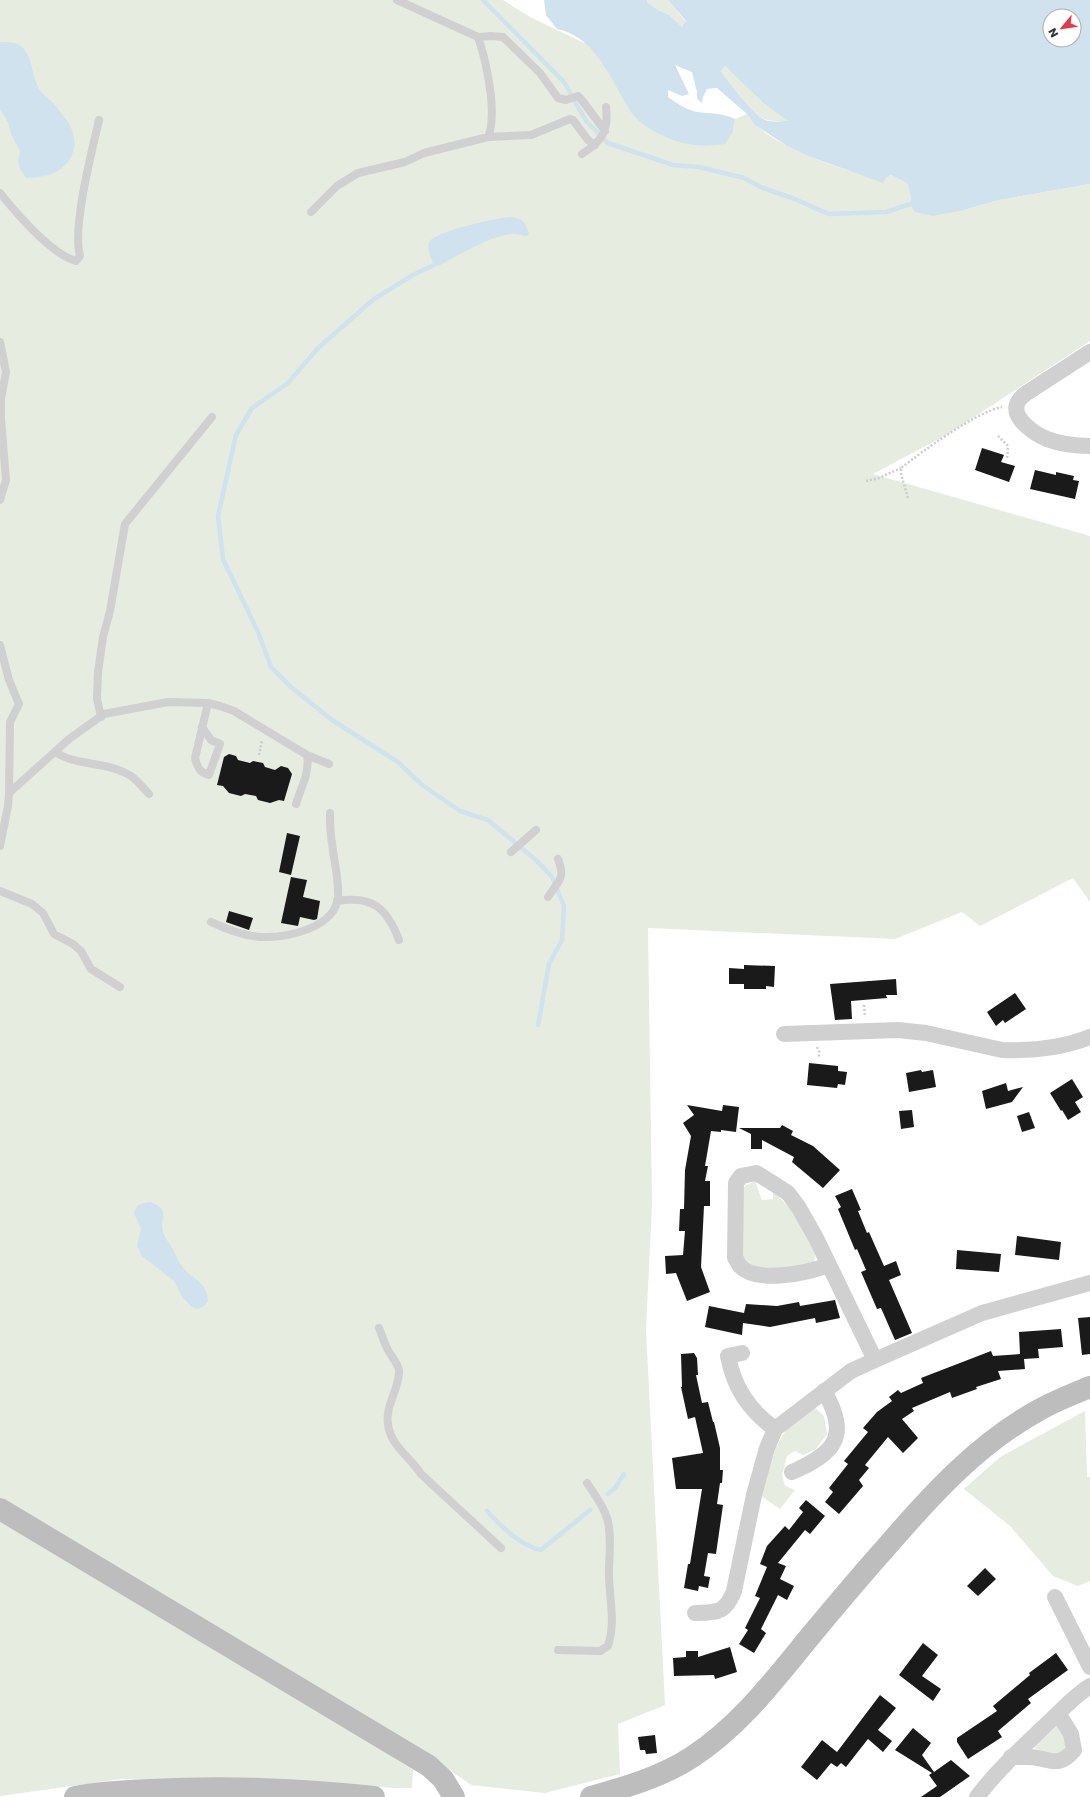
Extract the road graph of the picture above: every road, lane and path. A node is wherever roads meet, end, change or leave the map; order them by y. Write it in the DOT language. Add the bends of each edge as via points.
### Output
graph roads {
  1 [pos="398,0"];
  2 [pos="478,37"];
  3 [pos="606,107"];
  4 [pos="99,120"];
  5 [pos="488,136"];
  6 [pos="601,137"];
  7 [pos="582,154"];
  8 [pos="0,194"];
  9 [pos="311,212"];
  10 [pos="0,342"];
  11 [pos="1090,352"];
  12 [pos="1017,404"];
  13 [pos="212,417"];
  14 [pos="998,436"];
  15 [pos="1090,446"];
  16 [pos="1007,460"];
  17 [pos="901,468"];
  18 [pos="866,481"];
  19 [pos="908,498"];
  20 [pos="0,500"];
  21 [pos="0,644"];
  22 [pos="208,703"];
  23 [pos="101,717"];
  24 [pos="202,727"];
  25 [pos="264,730"];
  26 [pos="55,752"];
  27 [pos="258,755"];
  28 [pos="307,755"];
  29 [pos="329,764"];
  30 [pos="9,793"];
  31 [pos="149,794"];
  32 [pos="296,804"];
  33 [pos="330,813"];
  34 [pos="2,827"];
  35 [pos="536,830"];
  36 [pos="0,846"];
  37 [pos="512,851"];
  38 [pos="558,859"];
  39 [pos="0,890"];
  40 [pos="548,897"];
  41 [pos="337,901"];
  42 [pos="211,922"];
  43 [pos="399,940"];
  44 [pos="120,988"];
  45 [pos="784,1034"];
  46 [pos="1090,1037"];
  47 [pos="828,1265"];
  48 [pos="1090,1283"];
  49 [pos="379,1328"];
  50 [pos="742,1353"];
  51 [pos="875,1360"];
  52 [pos="1090,1387"];
  53 [pos="824,1391"];
  54 [pos="775,1429"];
  55 [pos="792,1472"];
  56 [pos="587,1483"];
  57 [pos="0,1509"];
  58 [pos="501,1548"];
  59 [pos="1055,1597"];
  60 [pos="695,1613"];
  61 [pos="558,1650"];
  62 [pos="1090,1667"];
  63 [pos="1090,1686"];
  64 [pos="1058,1713"];
  65 [pos="1011,1757"];
  66 [pos="75,1797"];
  67 [pos="374,1797"];
  68 [pos="454,1797"];
  69 [pos="591,1797"];
  70 [pos="977,1797"];
  1 -- 2 [label="lane"];
  2 -- 5 [label="lane" via="483,51 490,103 491,125"];
  2 -- 6 [label="lane" via="503,37 540,73 558,98 562,100 578,96"];
  3 -- 6 [label="lane" via="608,119"];
  4 -- 8 [label="lane" via="83,200 78,245 80,256 76,261 69,259 36,234"];
  5 -- 6 [label="lane" via="531,135 570,119 588,140"];
  5 -- 9 [label="lane" via="424,153 405,162 358,173 337,186"];
  6 -- 7 [label="lane"];
  10 -- 20 [label="lane" via="6,372 1,400 6,480"];
  11 -- 12 [label="street" via="1025,394"];
  12 -- 15 [label="street" via="1019,418 1030,430 1047,439"];
  12 -- 17 [label="path" via="984,414"];
  13 -- 23 [label="lane" via="125,524 98,672 97,699"];
  14 -- 16 [label="path" via="1008,446"];
  17 -- 18 [label="path"];
  17 -- 19 [label="path"];
  21 -- 30 [label="lane" via="18,704 10,722"];
  22 -- 23 [label="lane" via="150,704 104,714"];
  22 -- 24 [label="lane"];
  22 -- 25 [label="lane" via="234,712"];
  23 -- 26 [label="lane"];
  24 -- 24 [label="lane" via="195,758 201,772 209,775 220,744 211,740"];
  25 -- 27 [label="path"];
  25 -- 28 [label="lane"];
  26 -- 30 [label="lane"];
  26 -- 31 [label="lane" via="66,759 100,765 129,775"];
  28 -- 29 [label="lane"];
  28 -- 32 [label="lane" via="309,764 306,778"];
  30 -- 34 [label="lane"];
  33 -- 41 [label="lane" via="337,871"];
  34 -- 36 [label="lane"];
  35 -- 37 [label="lane"];
  38 -- 40 [label="lane" via="562,869 561,880"];
  39 -- 44 [label="lane" via="32,904 43,913 54,934 73,944 81,951 91,969"];
  41 -- 42 [label="lane" via="326,918 304,931 260,937 232,931"];
  41 -- 43 [label="lane" via="365,900 378,907 393,923"];
  45 -- 46 [label="street" via="898,1030 926,1032 1002,1050 1072,1044"];
  47 -- 47 [label="street" via="810,1272 775,1276 748,1271 740,1266 735,1258 735,1200 736,1183 742,1176 756,1173 788,1194 810,1226"];
  47 -- 51 [label="street"];
  48 -- 51 [label="street" via="982,1313"];
  49 -- 58 [label="lane" via="387,1349 399,1369 388,1423 396,1446 426,1479"];
  50 -- 54 [label="street" via="728,1356 739,1391 749,1407"];
  51 -- 53 [label="street" via="851,1371"];
  52 -- 69 [label="main road" via="1020,1422 946,1481 879,1554 771,1684 725,1732 691,1758 674,1767 636,1784"];
  53 -- 54 [label="street"];
  53 -- 55 [label="street" via="836,1415 837,1435 824,1454 812,1464"];
  54 -- 60 [label="street" via="754,1495 734,1591 729,1603 716,1612"];
  56 -- 61 [label="lane" via="602,1506 608,1527 612,1605 610,1638 608,1646 600,1651"];
  57 -- 68 [label="main road" via="429,1766 443,1779"];
  59 -- 62 [label="street"];
  63 -- 64 [label="street" via="1075,1695"];
  64 -- 65 [label="street"];
  64 -- 65 [label="street" via="1071,1734 1074,1750 1066,1759 1052,1763 1031,1757"];
  65 -- 70 [label="street"];
  66 -- 67 [label="main road" via="94,1793 192,1788 313,1790"];
}
